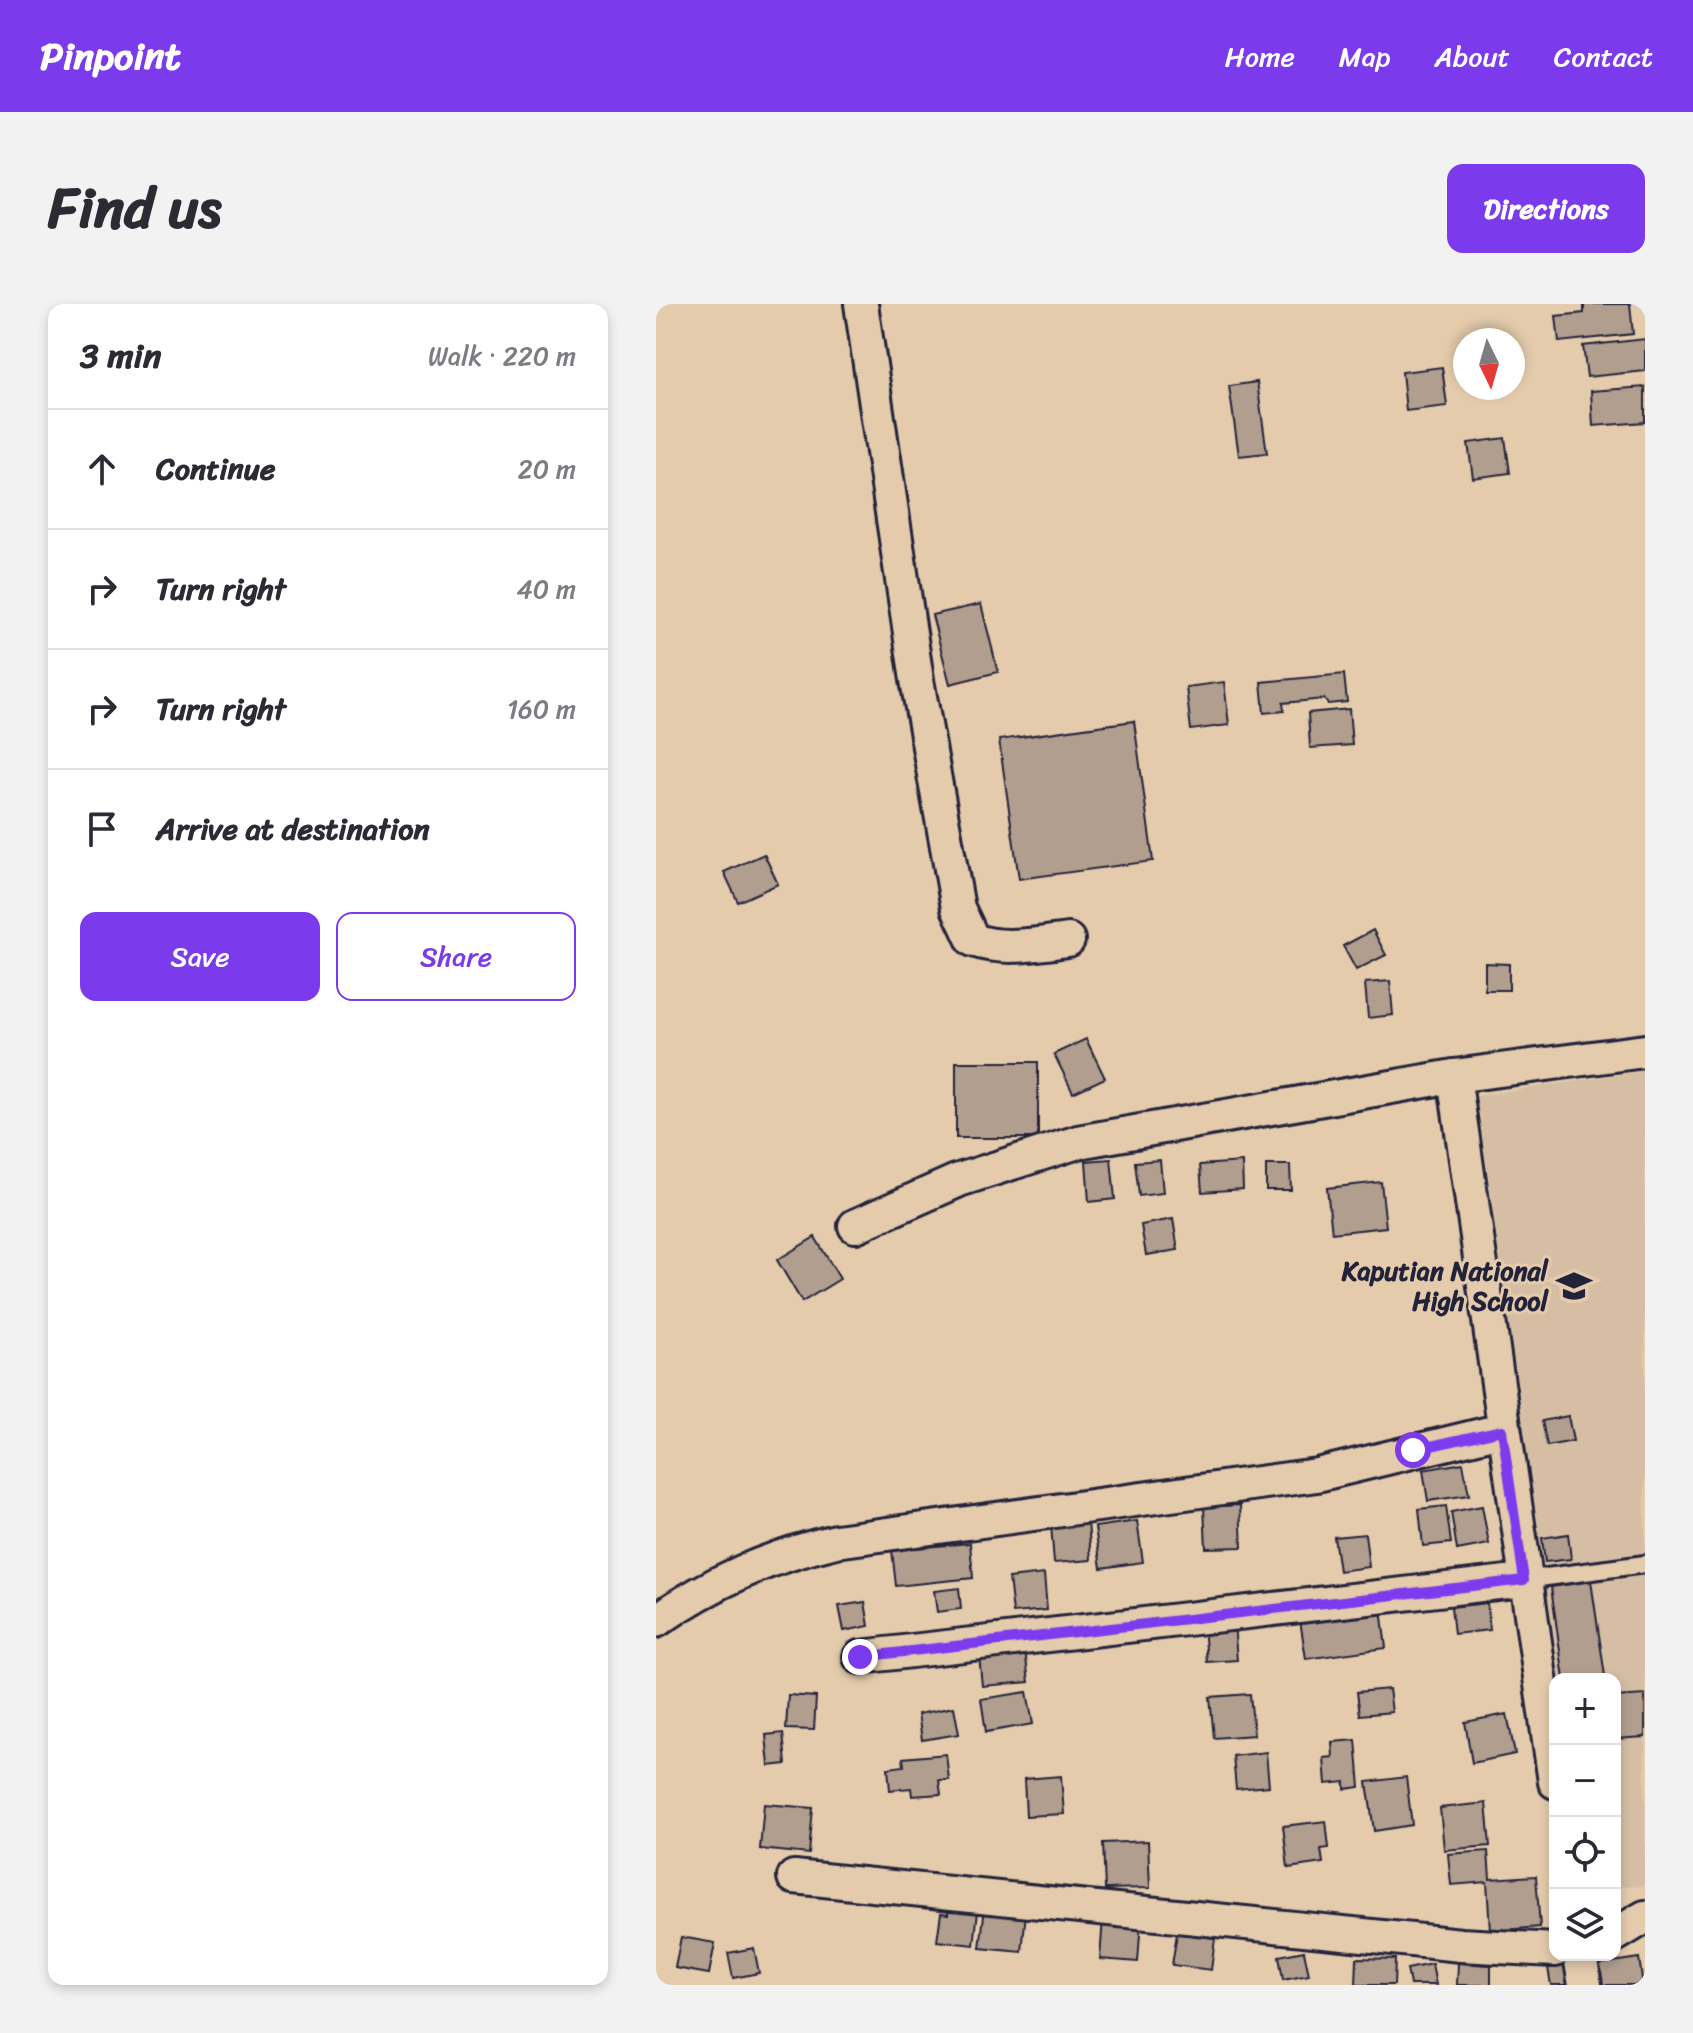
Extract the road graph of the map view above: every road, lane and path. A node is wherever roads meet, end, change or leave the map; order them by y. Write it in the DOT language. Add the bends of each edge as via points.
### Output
graph roads {
  1 [pos="861,304"];
  2 [pos="1068,940"];
  3 [pos="1645,1051"];
  4 [pos="1454,1076"];
  5 [pos="855,1226"];
  6 [pos="1502,1430"];
  7 [pos="1645,1564"];
  8 [pos="1524,1580"];
  9 [pos="656,1621"];
  10 [pos="860,1657"];
  11 [pos="1549,1745"];
  12 [pos="794,1877"];
  13 [pos="1645,1917"];
  14 [pos="1621,1931"];
  15 [pos="1549,1950"];
  16 [pos="1581,1961"];
  17 [pos="1585,1985"];
  1 -- 2 [label="street" via="917,680 958,908 973,940 986,945"];
  3 -- 4 [label="street"];
  4 -- 5 [label="street" via="1078,1142 959,1180"];
  4 -- 6 [label="street"];
  6 -- 8 [label="street"];
  6 -- 9 [label="street" via="1317,1475 836,1541 736,1572"];
  7 -- 8 [label="lane"];
  8 -- 10 [label="street"];
  8 -- 11 [label="street"];
  12 -- 15 [label="street" via="1446,1944"];
  13 -- 14 [label="street"];
  16 -- 17 [label="street"];
}
